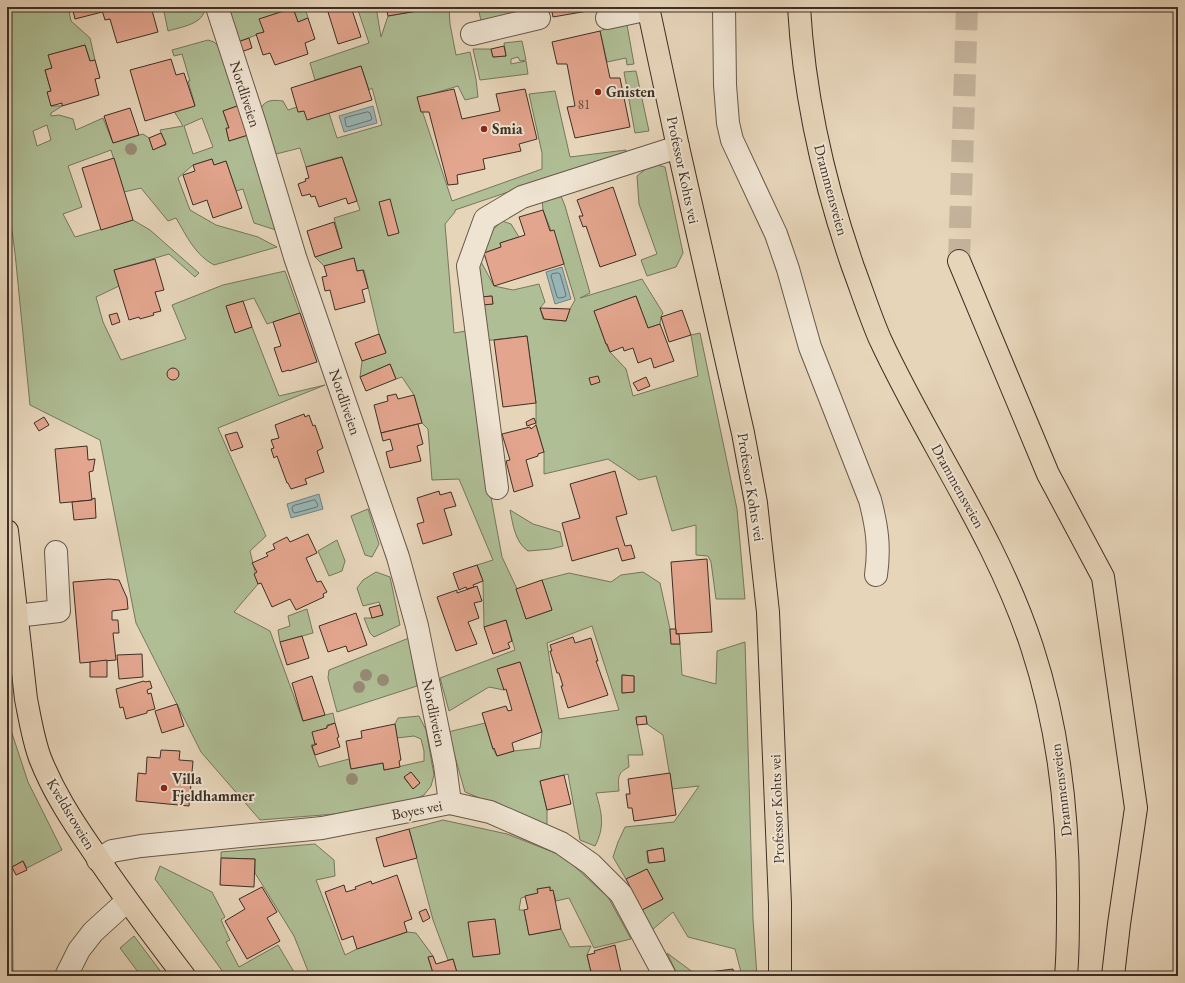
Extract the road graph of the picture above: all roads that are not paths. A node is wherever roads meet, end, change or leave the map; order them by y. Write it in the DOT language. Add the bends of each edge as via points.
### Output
graph roads {
  1 [pos="217,7"];
  2 [pos="724,7"];
  3 [pos="799,7"];
  4 [pos="648,8"];
  5 [pos="539,18"];
  6 [pos="607,18"];
  7 [pos="472,34"];
  8 [pos="678,147"];
  9 [pos="959,261"];
  10 [pos="497,488"];
  11 [pos="7,531"];
  12 [pos="56,552"];
  13 [pos="876,575"];
  14 [pos="16,616"];
  15 [pos="450,803"];
  16 [pos="98,860"];
  17 [pos="127,900"];
  18 [pos="66,976"];
  19 [pos="184,976"];
  20 [pos="665,976"];
  21 [pos="780,976"];
  22 [pos="1066,976"];
  23 [pos="1113,976"];
  1 -- 15 [label="street, Nordliveien" via="294,257 398,557 417,626 445,765"];
  2 -- 13 [label="street" via="725,85 732,140 776,234 810,347 870,500 878,540"];
  3 -- 22 [label="main road, Drammensveien" via="808,99 840,229 861,290 880,338 905,389 1001,568 1025,627 1038,670 1056,738 1066,824"];
  4 -- 6 [label="street"];
  4 -- 8 [label="main road, Professor Kohts vei"];
  5 -- 7 [label="street"];
  8 -- 10 [label="street" via="522,197 485,219 468,266"];
  8 -- 21 [label="main road, Professor Kohts vei" via="743,434 756,503 768,612 780,904"];
  9 -- 23 [label="main road" via="1048,474 1103,577 1136,808 1118,924"];
  11 -- 14 [label="main road, Kveldsroveien"];
  12 -- 14 [label="street" via="59,611"];
  14 -- 16 [label="main road, Kveldsroveien" via="26,699 40,756 65,810"];
  15 -- 16 [label="street, Boyes vei" via="322,828 141,846 112,851"];
  15 -- 20 [label="street, Boyes vei" via="490,812 561,843 591,864 621,894"];
  16 -- 17 [label="main road, Kveldsroveien"];
  17 -- 18 [label="street" via="78,950"];
  17 -- 19 [label="main road, Kveldsroveien"];
}
